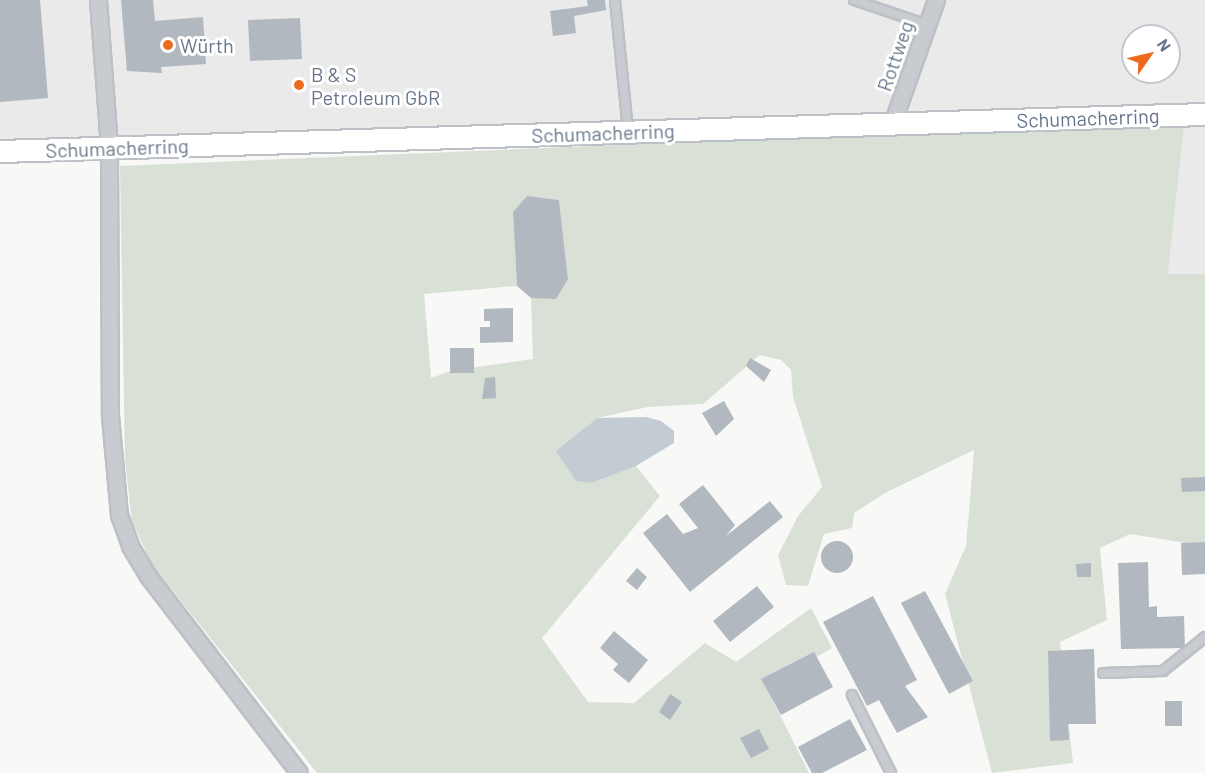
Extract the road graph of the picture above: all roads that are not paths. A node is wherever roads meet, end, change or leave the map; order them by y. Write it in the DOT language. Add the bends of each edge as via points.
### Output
graph roads {
  1 [pos="99,0"];
  2 [pos="615,0"];
  3 [pos="854,0"];
  4 [pos="936,0"];
  5 [pos="928,26"];
  6 [pos="1205,114"];
  7 [pos="892,124"];
  8 [pos="629,132"];
  9 [pos="109,148"];
  10 [pos="0,151"];
  11 [pos="1205,637"];
  12 [pos="1103,673"];
  13 [pos="852,695"];
  14 [pos="299,773"];
  15 [pos="891,773"];
  1 -- 9 [label="street"];
  2 -- 8 [label="lane"];
  3 -- 5 [label="lane"];
  4 -- 5 [label="street, Rottweg"];
  5 -- 7 [label="street, Rottweg"];
  6 -- 7 [label="main road, Schumacherring"];
  7 -- 8 [label="main road, Schumacherring"];
  8 -- 9 [label="main road, Schumacherring"];
  9 -- 10 [label="main road, Schumacherring"];
  9 -- 14 [label="street" via="110,416 119,515 130,546 148,576"];
  11 -- 12 [label="lane" via="1163,671"];
  13 -- 15 [label="lane"];
}
